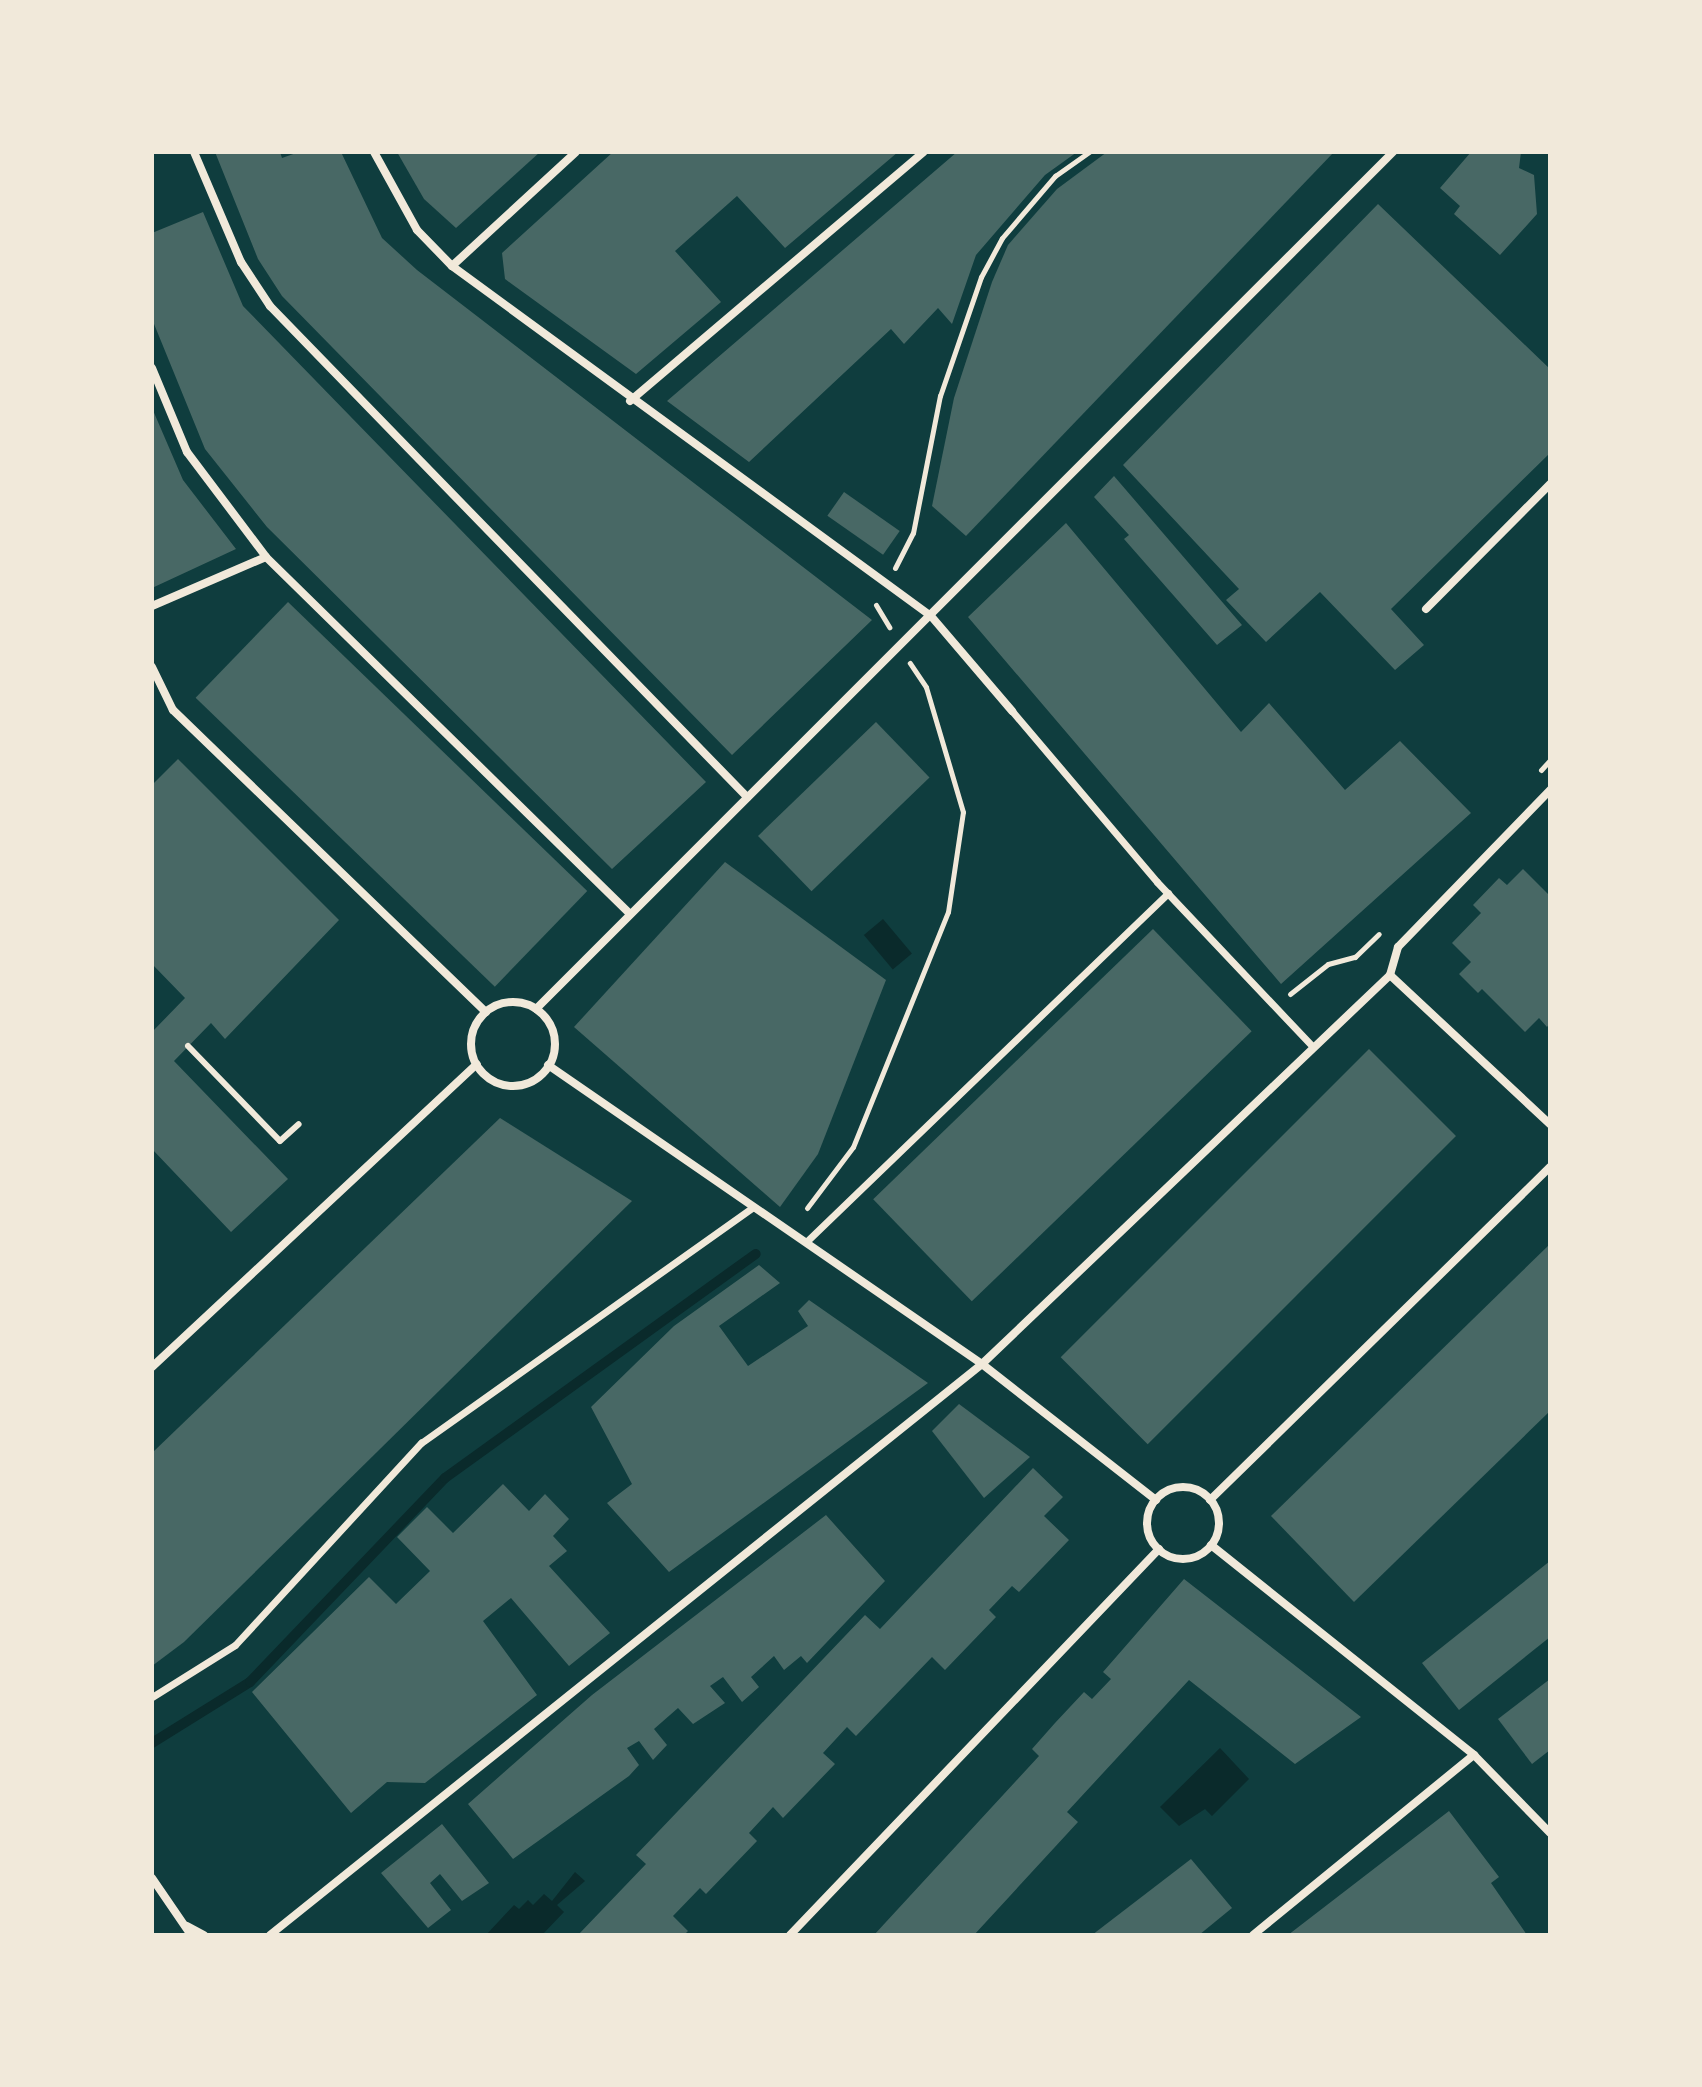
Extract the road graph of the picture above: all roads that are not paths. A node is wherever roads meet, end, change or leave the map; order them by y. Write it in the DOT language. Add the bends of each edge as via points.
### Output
graph roads {
  1 [pos="194,152"];
  2 [pos="374,152"];
  3 [pos="576,152"];
  4 [pos="924,152"];
  5 [pos="1393,152"];
  6 [pos="452,266"];
  7 [pos="152,368"];
  8 [pos="630,401"];
  9 [pos="1550,484"];
  10 [pos="266,557"];
  11 [pos="152,606"];
  12 [pos="1426,609"];
  13 [pos="931,616"];
  14 [pos="152,667"];
  15 [pos="1012,711"];
  16 [pos="1550,790"];
  17 [pos="747,797"];
  18 [pos="1168,893"];
  19 [pos="629,913"];
  20 [pos="1390,975"];
  21 [pos="536,1009"];
  22 [pos="486,1012"];
  23 [pos="188,1046"];
  24 [pos="1312,1046"];
  25 [pos="477,1064"];
  26 [pos="548,1065"];
  27 [pos="299,1124"];
  28 [pos="1550,1124"];
  29 [pos="1550,1167"];
  30 [pos="752,1208"];
  31 [pos="806,1242"];
  32 [pos="982,1364"];
  33 [pos="152,1367"];
  34 [pos="1156,1500"];
  35 [pos="1210,1500"];
  36 [pos="1211,1545"];
  37 [pos="1159,1549"];
  38 [pos="152,1697"];
  39 [pos="1474,1755"];
  40 [pos="1550,1833"];
  41 [pos="152,1878"];
  42 [pos="184,1925"];
  43 [pos="191,1935"];
  44 [pos="204,1935"];
  45 [pos="270,1935"];
  46 [pos="790,1935"];
  47 [pos="1253,1935"];
  1 -- 17 [label="street" via="241,262 270,306"];
  2 -- 6 [label="street" via="417,230"];
  3 -- 6 [label="street"];
  4 -- 8 [label="street"];
  5 -- 13 [label="street"];
  6 -- 8 [label="street"];
  7 -- 10 [label="street" via="187,452"];
  8 -- 13 [label="street"];
  9 -- 12 [label="street"];
  10 -- 11 [label="street"];
  10 -- 19 [label="street"];
  13 -- 15 [label="street"];
  13 -- 17 [label="street"];
  14 -- 22 [label="street" via="173,710"];
  15 -- 18 [label="street"];
  16 -- 20 [label="street" via="1398,947"];
  17 -- 19 [label="street"];
  18 -- 24 [label="street"];
  18 -- 31 [label="street"];
  19 -- 21 [label="street"];
  20 -- 24 [label="street"];
  20 -- 28 [label="street"];
  21 -- 22 [label="street" via="516,1002"];
  21 -- 26 [label="street" via="553,1033"];
  22 -- 25 [label="street" via="473,1031"];
  23 -- 27 [label="lane" via="280,1141"];
  24 -- 32 [label="street"];
  25 -- 26 [label="street" via="491,1079 514,1086 538,1077"];
  25 -- 33 [label="street"];
  26 -- 30 [label="street"];
  29 -- 35 [label="street"];
  30 -- 31 [label="street"];
  30 -- 38 [label="street" via="421,1443 235,1645"];
  31 -- 32 [label="street"];
  32 -- 34 [label="street"];
  32 -- 45 [label="street"];
  34 -- 35 [label="street" via="1166,1491 1188,1487"];
  34 -- 37 [label="street" via="1147,1521"];
  35 -- 36 [label="street" via="1218,1517"];
  36 -- 37 [label="street" via="1187,1559"];
  36 -- 39 [label="street"];
  37 -- 46 [label="street"];
  39 -- 40 [label="street"];
  39 -- 47 [label="street"];
  41 -- 42 [label="street"];
  42 -- 43 [label="street"];
  42 -- 44 [label="street"];
}
